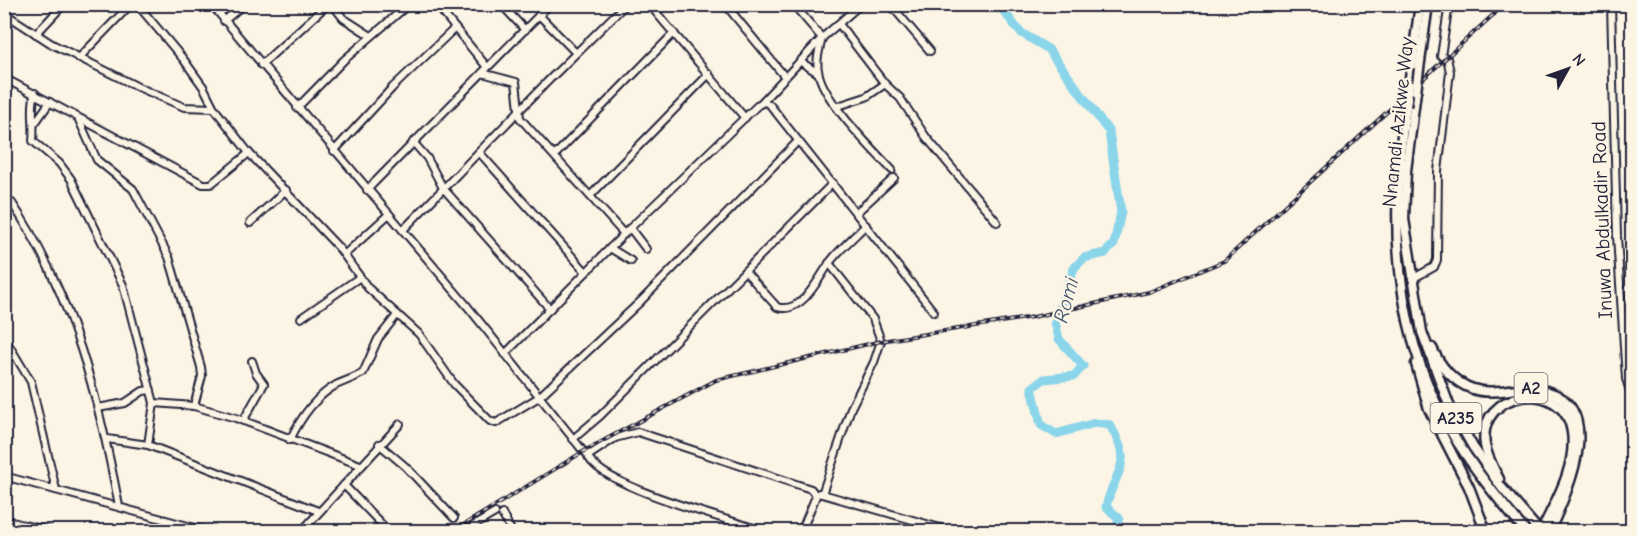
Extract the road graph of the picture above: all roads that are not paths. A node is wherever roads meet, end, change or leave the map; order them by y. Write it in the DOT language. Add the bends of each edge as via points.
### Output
graph roads {
  1 [pos="64,4"];
  2 [pos="131,4"];
  3 [pos="137,4"];
  4 [pos="211,4"];
  5 [pos="244,4"];
  6 [pos="330,4"];
  7 [pos="408,4"];
  8 [pos="436,4"];
  9 [pos="501,4"];
  10 [pos="550,4"];
  11 [pos="626,4"];
  12 [pos="649,4"];
  13 [pos="725,4"];
  14 [pos="793,4"];
  15 [pos="861,4"];
  16 [pos="890,4"];
  17 [pos="1419,4"];
  18 [pos="1428,4"];
  19 [pos="1449,4"];
  20 [pos="1611,4"];
  21 [pos="4,14"];
  22 [pos="539,15"];
  23 [pos="224,21"];
  24 [pos="839,24"];
  25 [pos="455,28"];
  26 [pos="525,30"];
  27 [pos="674,33"];
  28 [pos="36,34"];
  29 [pos="371,36"];
  30 [pos="822,38"];
  31 [pos="930,51"];
  32 [pos="576,53"];
  33 [pos="79,58"];
  34 [pos="801,62"];
  35 [pos="261,66"];
  36 [pos="487,67"];
  37 [pos="482,73"];
  38 [pos="818,73"];
  39 [pos="709,74"];
  40 [pos="785,77"];
  41 [pos="4,78"];
  42 [pos="885,84"];
  43 [pos="1412,88"];
  44 [pos="35,93"];
  45 [pos="50,102"];
  46 [pos="759,104"];
  47 [pos="838,106"];
  48 [pos="214,108"];
  49 [pos="297,108"];
  50 [pos="517,116"];
  51 [pos="745,118"];
  52 [pos="79,120"];
  53 [pos="35,123"];
  54 [pos="798,141"];
  55 [pos="413,142"];
  56 [pos="334,151"];
  57 [pos="479,152"];
  58 [pos="249,153"];
  59 [pos="555,154"];
  60 [pos="892,170"];
  61 [pos="894,178"];
  62 [pos="832,183"];
  63 [pos="443,188"];
  64 [pos="286,190"];
  65 [pos="368,190"];
  66 [pos="591,195"];
  67 [pos="12,203"];
  68 [pos="856,213"];
  69 [pos="389,214"];
  70 [pos="997,222"];
  71 [pos="250,223"];
  72 [pos="866,225"];
  73 [pos="630,228"];
  74 [pos="403,230"];
  75 [pos="624,234"];
  76 [pos="610,248"];
  77 [pos="646,249"];
  78 [pos="344,255"];
  79 [pos="631,261"];
  80 [pos="829,263"];
  81 [pos="745,271"];
  82 [pos="586,272"];
  83 [pos="360,277"];
  84 [pos="822,277"];
  85 [pos="839,278"];
  86 [pos="1412,279"];
  87 [pos="1415,293"];
  88 [pos="550,309"];
  89 [pos="934,312"];
  90 [pos="1406,314"];
  91 [pos="397,315"];
  92 [pos="300,318"];
  93 [pos="4,337"];
  94 [pos="505,354"];
  95 [pos="252,361"];
  96 [pos="151,390"];
  97 [pos="1632,396"];
  98 [pos="539,397"];
  99 [pos="154,403"];
  100 [pos="194,406"];
  101 [pos="98,408"];
  102 [pos="243,421"];
  103 [pos="400,424"];
  104 [pos="107,439"];
  105 [pos="573,439"];
  106 [pos="290,440"];
  107 [pos="379,444"];
  108 [pos="148,445"];
  109 [pos="587,454"];
  110 [pos="360,465"];
  111 [pos="4,476"];
  112 [pos="344,485"];
  113 [pos="56,490"];
  114 [pos="819,493"];
  115 [pos="1510,498"];
  116 [pos="119,506"];
  117 [pos="318,511"];
  118 [pos="454,518"];
  119 [pos="4,520"];
  120 [pos="1538,529"];
  121 [pos="52,531"];
  122 [pos="210,531"];
  123 [pos="301,531"];
  124 [pos="389,531"];
  125 [pos="463,531"];
  126 [pos="512,531"];
  127 [pos="765,531"];
  128 [pos="801,531"];
  129 [pos="954,531"];
  130 [pos="1486,531"];
  131 [pos="1526,531"];
  132 [pos="1548,531"];
  1 -- 28 [label="street"];
  2 -- 33 [label="street"];
  3 -- 48 [label="street" via="184,60"];
  4 -- 23 [label="street"];
  5 -- 23 [label="street"];
  6 -- 29 [label="street" via="348,22"];
  6 -- 35 [label="street"];
  7 -- 29 [label="street"];
  8 -- 25 [label="street"];
  9 -- 26 [label="street"];
  10 -- 22 [label="street"];
  11 -- 32 [label="street"];
  12 -- 27 [label="street"];
  13 -- 40 [label="street"];
  14 -- 30 [label="street"];
  15 -- 24 [label="street"];
  16 -- 31 [label="street"];
  17 -- 43 [label="highway, Nnamdi Azikwe Way / A2"];
  18 -- 43 [label="highway, Nnamdi Azikwe Way / A2, bridge" via="1419,69"];
  19 -- 86 [label="street" via="1441,56 1447,58 1450,72 1438,171 1437,260 1434,267"];
  20 -- 97 [label="street, Inuwa Abdulkadir Road" via="1617,236 1626,379"];
  21 -- 28 [label="street"];
  22 -- 26 [label="street"];
  22 -- 32 [label="street"];
  23 -- 35 [label="street"];
  24 -- 30 [label="street"];
  24 -- 42 [label="street"];
  25 -- 36 [label="street"];
  25 -- 56 [label="street"];
  26 -- 36 [label="street"];
  27 -- 39 [label="street"];
  27 -- 59 [label="street"];
  28 -- 33 [label="street"];
  29 -- 49 [label="street"];
  30 -- 34 [label="street"];
  30 -- 38 [label="street"];
  32 -- 50 [label="street"];
  33 -- 48 [label="street" via="184,107"];
  34 -- 38 [label="street"];
  34 -- 40 [label="street"];
  35 -- 49 [label="street"];
  36 -- 37 [label="street"];
  37 -- 50 [label="street" via="516,82"];
  37 -- 55 [label="street"];
  38 -- 47 [label="street"];
  39 -- 51 [label="street"];
  39 -- 66 [label="street"];
  40 -- 46 [label="street"];
  41 -- 44 [label="street"];
  42 -- 47 [label="street" via="866,97"];
  42 -- 70 [label="street"];
  43 -- 86 [label="highway, Nnamdi Azikwe Way / A2" via="1404,219"];
  43 -- 90 [label="highway, Nnamdi Azikwe Way / A2, bridge" via="1397,171 1396,210"];
  44 -- 45 [label="street"];
  44 -- 53 [label="street" via="31,106"];
  45 -- 52 [label="street"];
  45 -- 53 [label="street"];
  46 -- 51 [label="street"];
  46 -- 54 [label="street" via="770,105"];
  47 -- 60 [label="street"];
  48 -- 58 [label="street"];
  49 -- 56 [label="street"];
  50 -- 57 [label="street"];
  50 -- 59 [label="street"];
  51 -- 73 [label="street"];
  52 -- 58 [label="street" via="203,184 212,184"];
  52 -- 100 [label="street" via="96,160 133,189 169,257 201,367"];
  53 -- 96 [label="street" via="34,143 59,163 70,179 123,285"];
  54 -- 62 [label="street"];
  54 -- 98 [label="street" via="641,301"];
  55 -- 63 [label="street"];
  55 -- 65 [label="street"];
  56 -- 65 [label="street"];
  57 -- 63 [label="street"];
  57 -- 82 [label="street"];
  58 -- 64 [label="street"];
  59 -- 66 [label="street"];
  61 -- 68 [label="street"];
  62 -- 68 [label="street"];
  62 -- 81 [label="street"];
  63 -- 74 [label="street"];
  63 -- 88 [label="street"];
  64 -- 71 [label="street"];
  64 -- 78 [label="street"];
  65 -- 69 [label="street"];
  66 -- 75 [label="street"];
  67 -- 101 [label="street" via="65,301"];
  68 -- 72 [label="street"];
  69 -- 74 [label="street"];
  69 -- 78 [label="street"];
  72 -- 80 [label="street"];
  72 -- 89 [label="street"];
  73 -- 75 [label="street"];
  73 -- 77 [label="street"];
  74 -- 94 [label="street"];
  75 -- 76 [label="street"];
  76 -- 79 [label="street"];
  76 -- 82 [label="street"];
  78 -- 83 [label="street"];
  80 -- 84 [label="street"];
  80 -- 85 [label="street"];
  81 -- 84 [label="street" via="779,308 810,294"];
  81 -- 105 [label="street"];
  82 -- 88 [label="street"];
  83 -- 91 [label="street"];
  83 -- 92 [label="street"];
  84 -- 85 [label="street"];
  85 -- 114 [label="street" via="873,319 881,340"];
  86 -- 87 [label="highway, Nnamdi Azikwe Way / A2"];
  87 -- 115 [label="highway, Nnamdi Azikwe Way / A235" via="1428,352 1449,405"];
  87 -- 132 [label="highway, A2" via="1436,356 1457,381 1483,391 1540,389 1557,396 1572,411 1579,443 1576,466"];
  88 -- 94 [label="street"];
  90 -- 130 [label="highway, A2" via="1429,409 1469,487"];
  90 -- 131 [label="highway, Nnamdi Azikwe Way / A235" via="1419,361 1450,429 1489,488"];
  91 -- 98 [label="street" via="418,334 454,384 490,421 500,422"];
  91 -- 106 [label="street" via="378,339 363,373 335,386 313,405"];
  93 -- 113 [label="street" via="31,382"];
  94 -- 98 [label="street"];
  95 -- 102 [label="street" via="264,384"];
  96 -- 99 [label="street"];
  96 -- 101 [label="street" via="125,403"];
  98 -- 105 [label="street"];
  99 -- 100 [label="street"];
  99 -- 108 [label="street"];
  100 -- 102 [label="street"];
  101 -- 104 [label="street"];
  102 -- 106 [label="street"];
  103 -- 107 [label="street"];
  104 -- 108 [label="street"];
  104 -- 116 [label="street"];
  105 -- 109 [label="street"];
  106 -- 110 [label="street"];
  107 -- 110 [label="street"];
  107 -- 118 [label="street"];
  108 -- 117 [label="street"];
  109 -- 114 [label="street" via="615,438 638,432"];
  109 -- 127 [label="street" via="598,470 675,504"];
  110 -- 112 [label="street"];
  111 -- 113 [label="street"];
  112 -- 117 [label="street"];
  112 -- 124 [label="street"];
  113 -- 116 [label="street"];
  114 -- 128 [label="street"];
  114 -- 129 [label="street"];
  115 -- 120 [label="highway, Nnamdi Azikwe Way / A235"];
  115 -- 120 [label="highway" via="1485,446 1488,423 1498,407 1509,400 1542,396 1569,420 1573,444 1564,484"];
  116 -- 122 [label="street"];
  117 -- 123 [label="street"];
  119 -- 121 [label="street"];
  125 -- 126 [label="street" via="498,514"];
}
